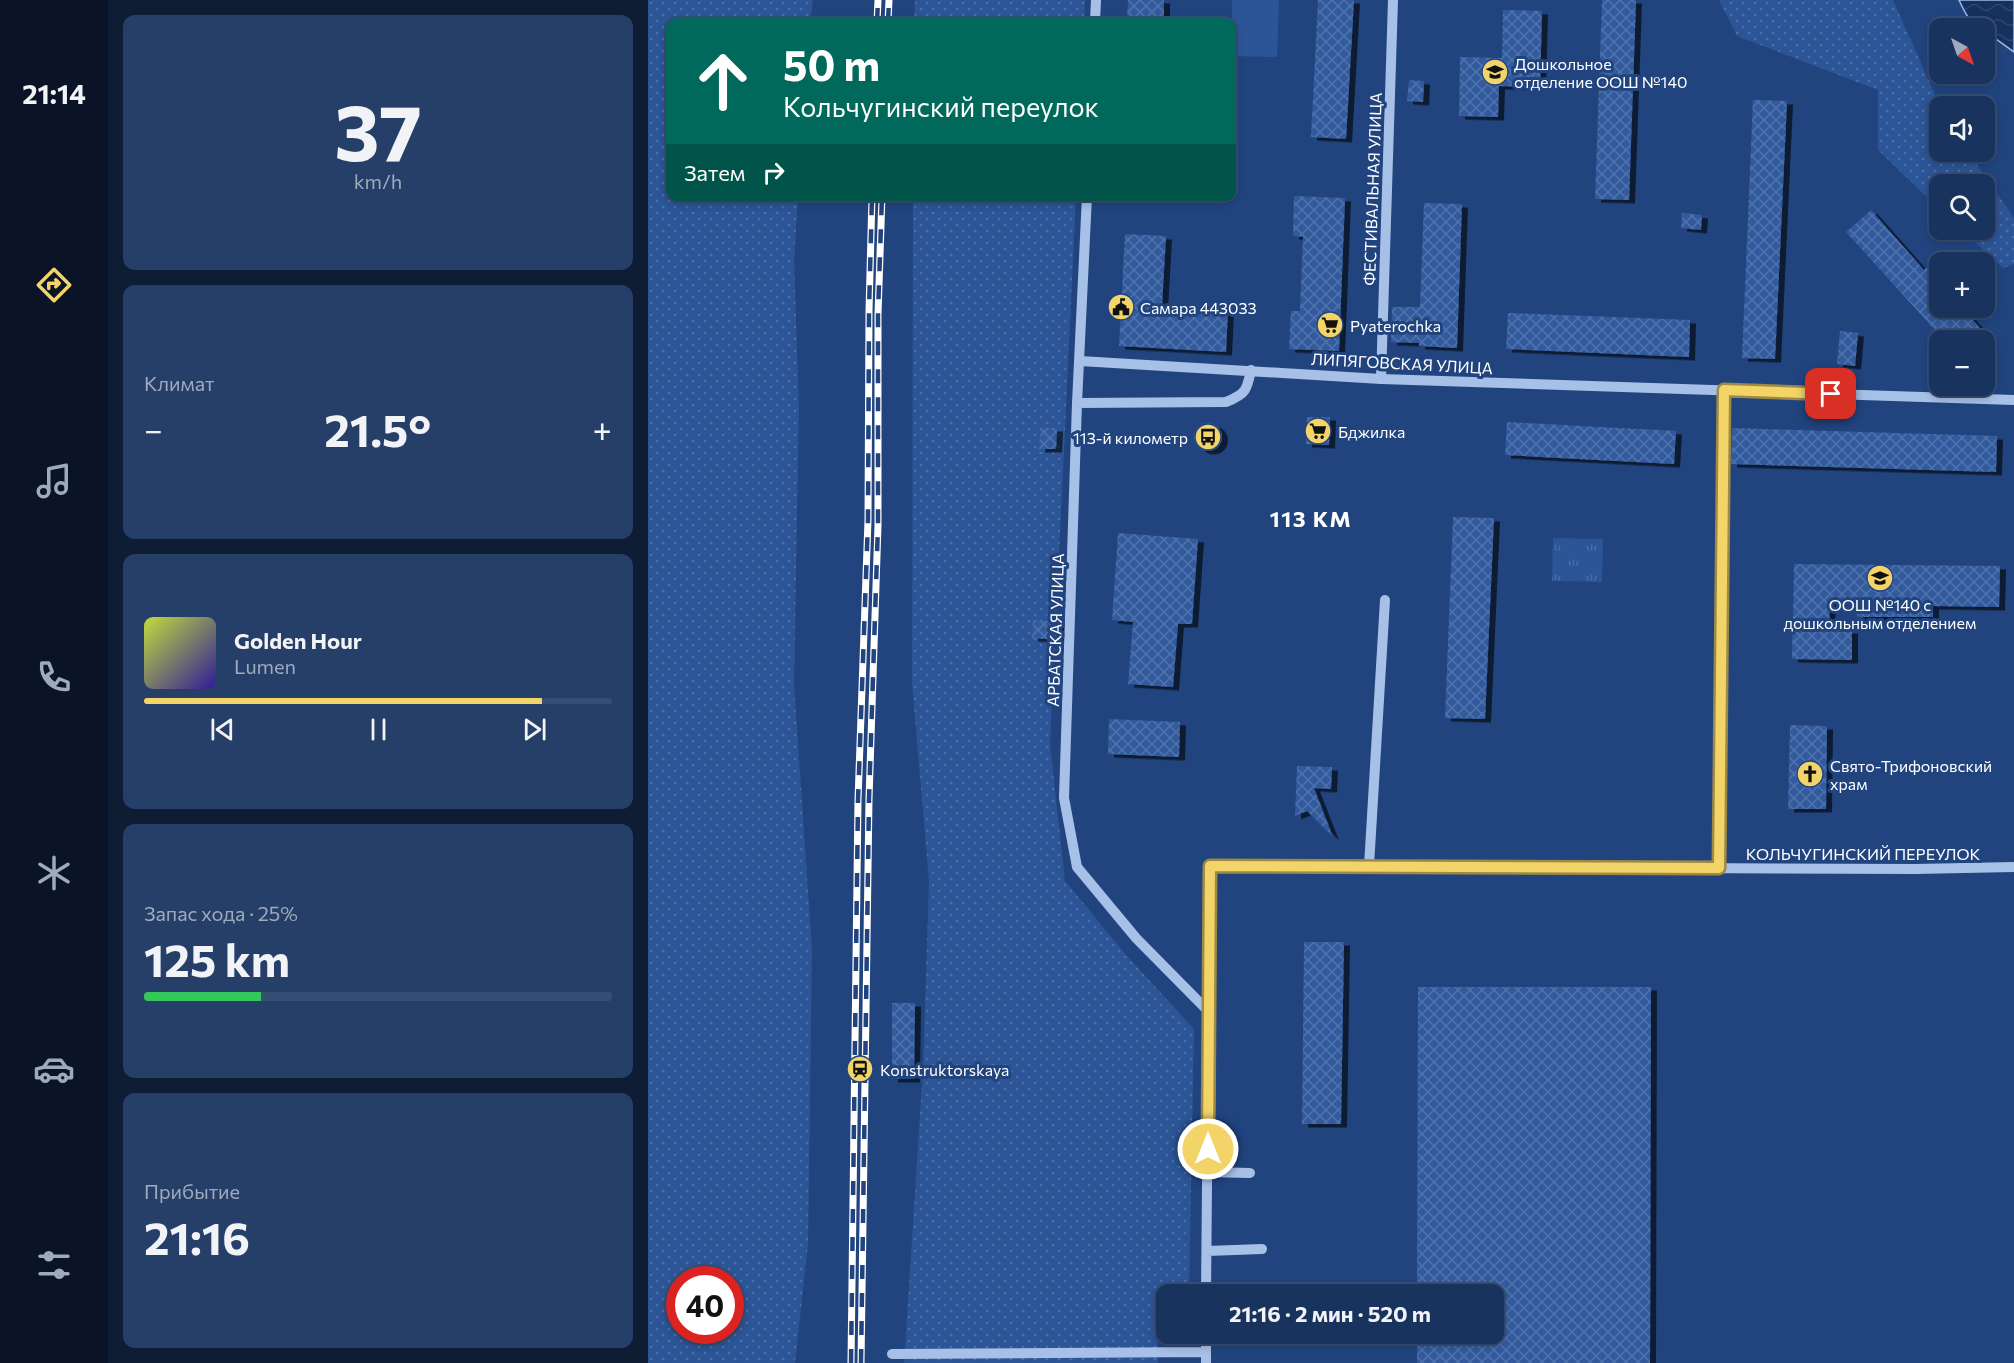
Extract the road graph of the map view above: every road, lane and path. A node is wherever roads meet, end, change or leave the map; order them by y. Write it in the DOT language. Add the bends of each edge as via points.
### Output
graph roads {
  1 [pos="1096,0"];
  2 [pos="1394,0"];
  3 [pos="1095,18"];
  4 [pos="1087,201"];
  5 [pos="1080,361"];
  6 [pos="1251,370"];
  7 [pos="1381,379"];
  8 [pos="1724,390"];
  9 [pos="2014,400"];
  10 [pos="1077,403"];
  11 [pos="1385,600"];
  12 [pos="1369,866"];
  13 [pos="2014,867"];
  14 [pos="1719,868"];
  15 [pos="1209,1012"];
  16 [pos="1208,1172"];
  17 [pos="1250,1173"];
  18 [pos="1262,1250"];
  19 [pos="1207,1251"];
  20 [pos="1206,1284"];
  21 [pos="892,1354"];
  22 [pos="1206,1358"];
  1 -- 3 [label="street"];
  2 -- 7 [label="street, ФЕСТИВАЛЬНАЯ УЛИЦА"];
  4 -- 5 [label="street, АРБАТСКАЯ УЛИЦА"];
  5 -- 6 [label="street, ЛИПЯГОВСКАЯ УЛИЦА"];
  5 -- 10 [label="street, АРБАТСКАЯ УЛИЦА"];
  6 -- 7 [label="street, ЛИПЯГОВСКАЯ УЛИЦА"];
  6 -- 10 [label="street" via="1241,396 1226,402"];
  7 -- 8 [label="street, ЛИПЯГОВСКАЯ УЛИЦА"];
  8 -- 9 [label="street, ЛИПЯГОВСКАЯ УЛИЦА"];
  8 -- 14 [label="street"];
  10 -- 15 [label="street, АРБАТСКАЯ УЛИЦА" via="1064,798 1077,867 1136,938"];
  11 -- 12 [label="street"];
  12 -- 14 [label="street, КОЛЬЧУГИНСКИЙ ПЕРЕУЛОК"];
  12 -- 15 [label="street, КОЛЬЧУГИНСКИЙ ПЕРЕУЛОК" via="1210,866"];
  13 -- 14 [label="street, КОЛЬЧУГИНСКИЙ ПЕРЕУЛОК"];
  15 -- 16 [label="street"];
  16 -- 17 [label="street"];
  16 -- 19 [label="street"];
  18 -- 19 [label="street"];
  19 -- 20 [label="street"];
  21 -- 22 [label="street"];
}
